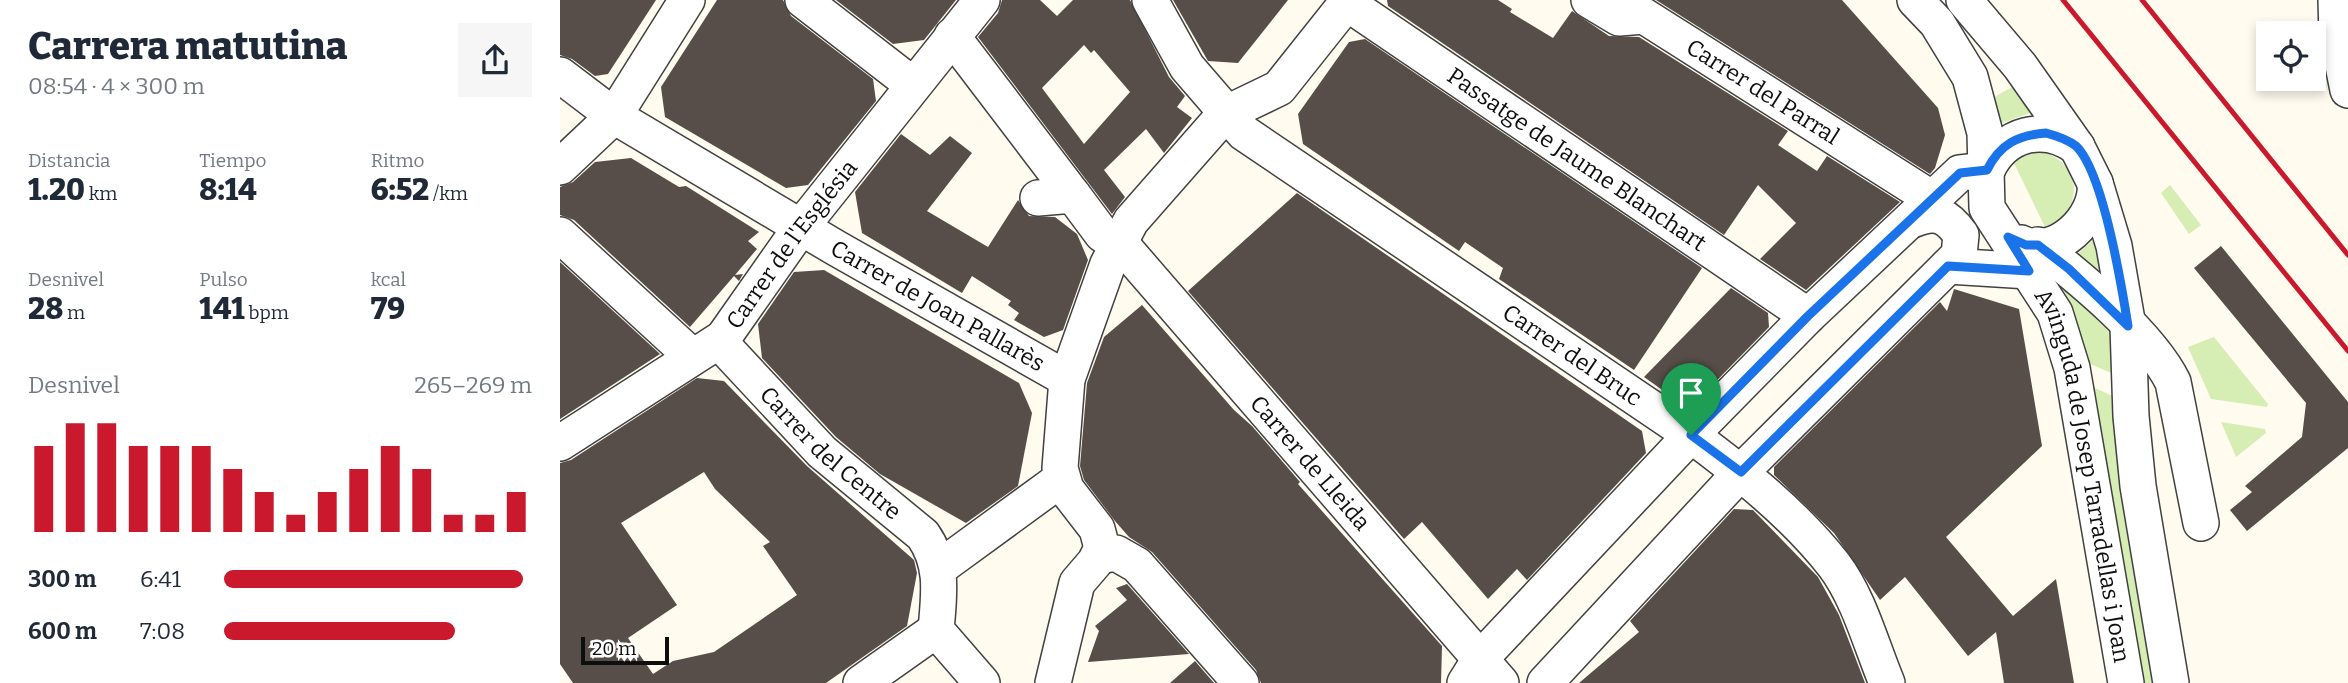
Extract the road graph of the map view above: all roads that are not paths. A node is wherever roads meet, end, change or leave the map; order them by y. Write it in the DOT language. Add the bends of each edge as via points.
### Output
graph roads {
  1 [pos="687,0"];
  2 [pos="803,0"];
  3 [pos="982,0"];
  4 [pos="1150,0"];
  5 [pos="1589,0"];
  6 [pos="1915,0"];
  7 [pos="1964,0"];
  8 [pos="2336,0"];
  9 [pos="1348,1"];
  10 [pos="955,40"];
  11 [pos="560,75"];
  12 [pos="913,85"];
  13 [pos="2348,90"];
  14 [pos="1224,114"];
  15 [pos="614,116"];
  16 [pos="2077,148"];
  17 [pos="560,167"];
  18 [pos="1987,170"];
  19 [pos="2095,183"];
  20 [pos="1073,195"];
  21 [pos="1038,198"];
  22 [pos="1926,205"];
  23 [pos="801,227"];
  24 [pos="560,234"];
  25 [pos="1118,246"];
  26 [pos="2025,251"];
  27 [pos="1948,266"];
  28 [pos="1808,316"];
  29 [pos="2128,326"];
  30 [pos="723,338"];
  31 [pos="683,348"];
  32 [pos="1067,379"];
  33 [pos="1691,435"];
  34 [pos="560,443"];
  35 [pos="1741,472"];
  36 [pos="1061,479"];
  37 [pos="2201,523"];
  38 [pos="1099,556"];
  39 [pos="939,568"];
  40 [pos="936,630"];
  41 [pos="1482,675"];
  42 [pos="861,683"];
  43 [pos="982,683"];
  44 [pos="1053,683"];
  45 [pos="1241,683"];
  46 [pos="1545,683"];
  47 [pos="1887,683"];
  48 [pos="2126,683"];
  49 [pos="2171,683"];
  1 -- 15 [label="street"];
  2 -- 12 [label="street"];
  3 -- 10 [label="street, Carrer de l'Església"];
  4 -- 14 [label="street, Carrer del Bruc" via="1187,67"];
  5 -- 22 [label="street, Carrer del Parral" via="1619,19 1644,16"];
  6 -- 18 [label="street, Avinguda de Josep Tarradellas i Joan" via="1937,23 1970,77 1984,132"];
  7 -- 16 [label="street, Avinguda de Josep Tarradellas i Joan" via="2013,57"];
  8 -- 13 [label="street" via="2337,36"];
  9 -- 14 [label="street" via="1279,88"];
  9 -- 28 [label="street, Passatge de Jaume Blanchart"];
  10 -- 12 [label="street, Carrer de l'Església"];
  10 -- 20 [label="street, Carrer de Lleida"];
  11 -- 15 [label="street, Carrer de Joan Pallarès"];
  12 -- 23 [label="street, Carrer de l'Església"];
  14 -- 25 [label="street" via="1132,221"];
  14 -- 33 [label="street, Carrer del Bruc" via="1256,141"];
  15 -- 17 [label="street"];
  15 -- 23 [label="street, Carrer de Joan Pallarès"];
  16 -- 18 [label="street" via="2046,133 2027,134 1995,153"];
  16 -- 19 [label="street, Avinguda de Josep Tarradellas i Joan"];
  18 -- 22 [label="street" via="1960,173"];
  18 -- 26 [label="street, Avinguda de Josep Tarradellas i Joan" via="1987,208"];
  19 -- 26 [label="street" via="2096,198 2087,217 2059,241"];
  19 -- 29 [label="street, Avinguda de Josep Tarradellas i Joan" via="2117,258"];
  20 -- 21 [label="street"];
  20 -- 25 [label="street, Carrer de Lleida" via="1102,234"];
  22 -- 27 [label="street" via="1961,235 1959,255"];
  22 -- 28 [label="street"];
  23 -- 30 [label="street, Carrer de l'Església"];
  23 -- 32 [label="street, Carrer de Joan Pallarès"];
  24 -- 31 [label="street"];
  25 -- 32 [label="street"];
  25 -- 41 [label="street, Carrer de Lleida" via="1127,251"];
  26 -- 27 [label="street"];
  26 -- 29 [label="street" via="2069,269"];
  26 -- 48 [label="street, Avinguda de Josep Tarradellas i Joan" via="2055,313 2072,368"];
  27 -- 35 [label="street"];
  28 -- 33 [label="street"];
  29 -- 37 [label="street" via="2160,359 2173,382"];
  29 -- 49 [label="street, Avinguda de Josep Tarradellas i Joan" via="2138,486"];
  30 -- 34 [label="street, Carrer de l'Església"];
  30 -- 39 [label="street, Carrer del Centre" via="727,350 822,452 923,535"];
  32 -- 36 [label="street"];
  33 -- 35 [label="street, Carrer del Bruc"];
  33 -- 41 [label="street"];
  35 -- 46 [label="street"];
  35 -- 47 [label="street, Carrer del Bruc" via="1834,566"];
  36 -- 38 [label="street" via="1097,529 1102,548"];
  36 -- 39 [label="street"];
  38 -- 44 [label="street" via="1077,583"];
  38 -- 45 [label="street" via="1116,553 1137,565"];
  39 -- 40 [label="street"];
  40 -- 42 [label="street"];
  40 -- 43 [label="street"];
}
